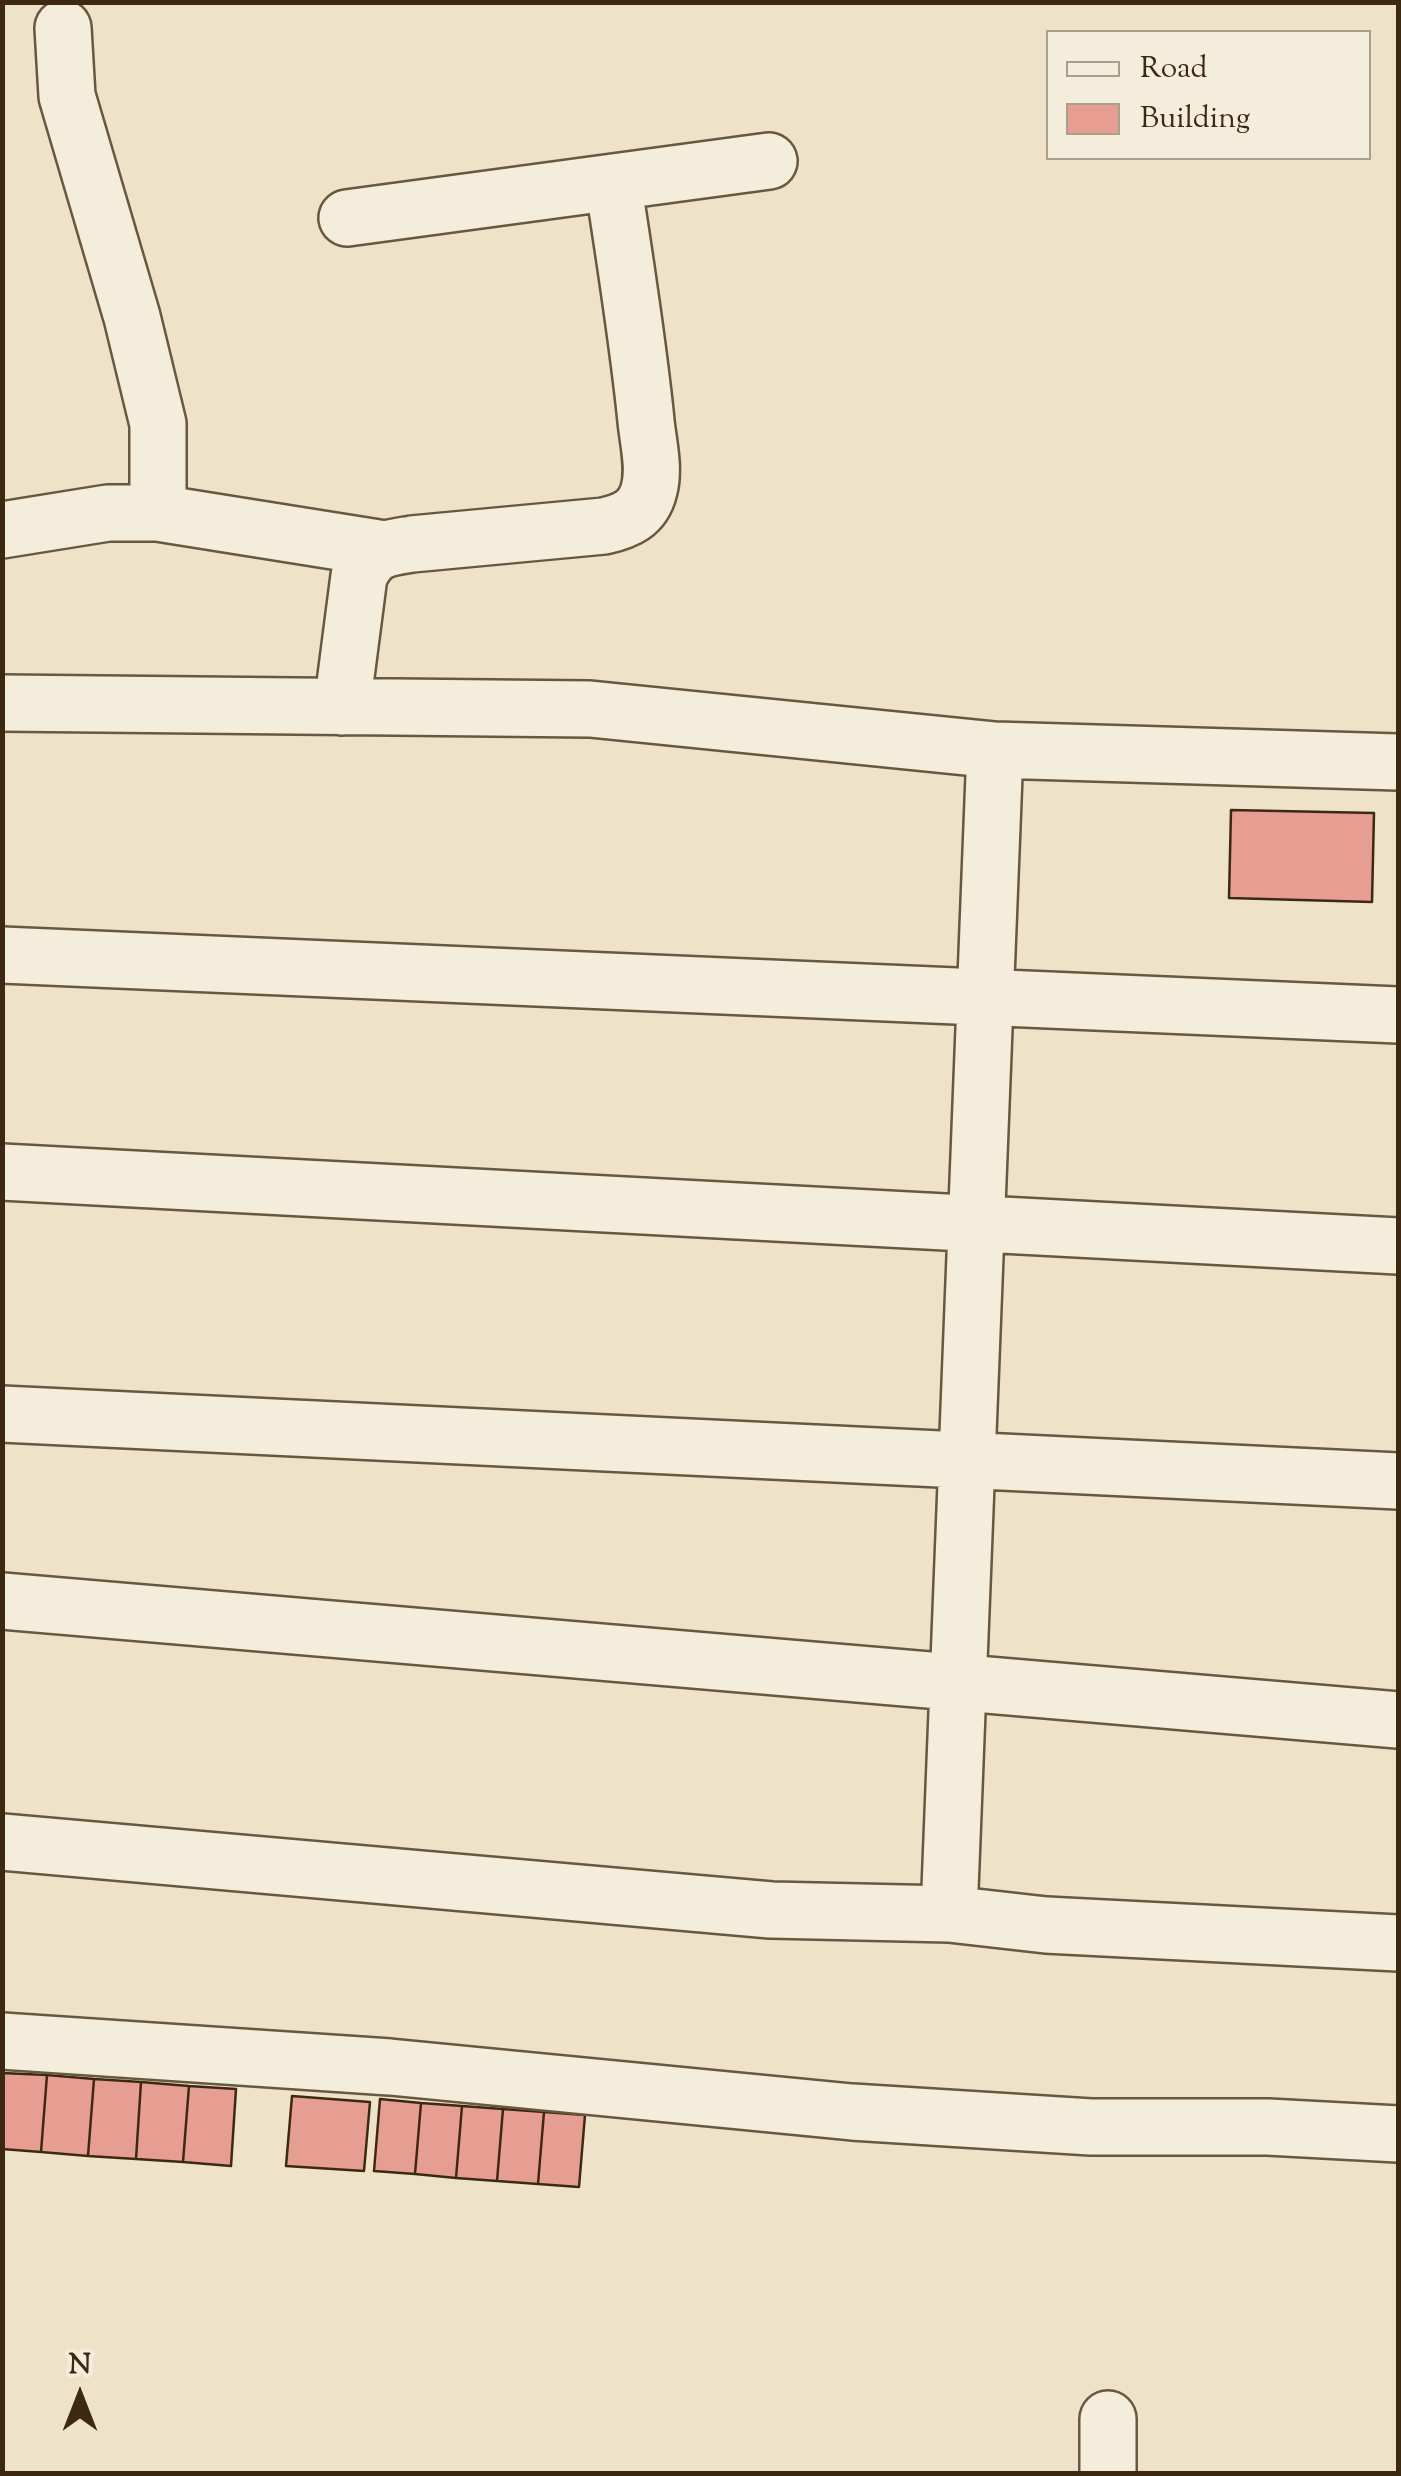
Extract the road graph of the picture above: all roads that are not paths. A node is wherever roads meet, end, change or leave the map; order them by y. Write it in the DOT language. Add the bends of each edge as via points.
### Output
graph roads {
  1 [pos="63,28"];
  2 [pos="769,161"];
  3 [pos="613,182"];
  4 [pos="347,218"];
  5 [pos="158,513"];
  6 [pos="2,530"];
  7 [pos="384,549"];
  8 [pos="2,703"];
  9 [pos="342,707"];
  10 [pos="995,750"];
  11 [pos="1398,762"];
  12 [pos="2,955"];
  13 [pos="986,997"];
  14 [pos="1398,1015"];
  15 [pos="2,1172"];
  16 [pos="976,1224"];
  17 [pos="1398,1246"];
  18 [pos="2,1414"];
  19 [pos="966,1461"];
  20 [pos="1398,1482"];
  21 [pos="2,1601"];
  22 [pos="958,1683"];
  23 [pos="1398,1720"];
  24 [pos="2,1842"];
  25 [pos="949,1914"];
  26 [pos="1398,1943"];
  27 [pos="2,2041"];
  28 [pos="1398,2134"];
  29 [pos="1108,2419"];
  30 [pos="1108,2474"];
  1 -- 5 [label="street" via="67,96 158,424"];
  2 -- 3 [label="street"];
  3 -- 4 [label="street"];
  3 -- 7 [label="street" via="652,472 642,507 628,520 604,526"];
  5 -- 6 [label="street" via="108,513"];
  5 -- 7 [label="street"];
  7 -- 9 [label="street" via="368,558 358,576"];
  8 -- 9 [label="street"];
  9 -- 10 [label="street" via="590,709"];
  10 -- 11 [label="street"];
  10 -- 13 [label="street"];
  12 -- 13 [label="street"];
  13 -- 14 [label="street"];
  13 -- 16 [label="street"];
  15 -- 16 [label="street"];
  16 -- 17 [label="street"];
  16 -- 19 [label="street"];
  18 -- 19 [label="street"];
  19 -- 20 [label="street"];
  19 -- 22 [label="street"];
  21 -- 22 [label="street"];
  22 -- 23 [label="street"];
  22 -- 25 [label="street"];
  24 -- 25 [label="street" via="623,1899"];
  25 -- 26 [label="street"];
  27 -- 28 [label="street" via="390,2067 852,2112"];
  29 -- 30 [label="street"];
}
